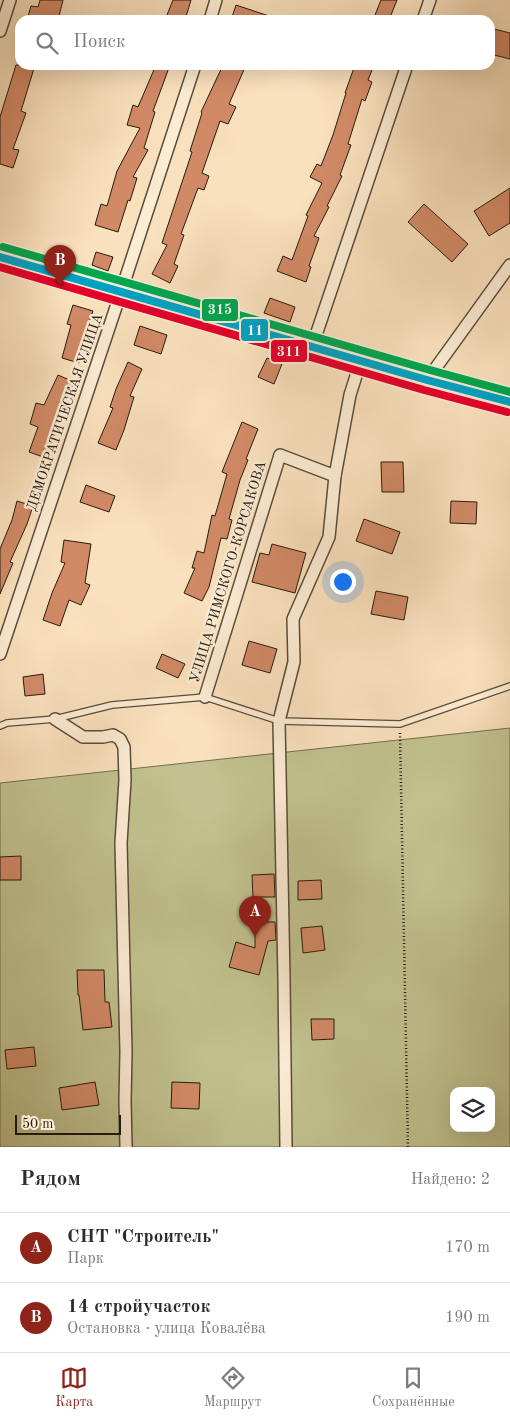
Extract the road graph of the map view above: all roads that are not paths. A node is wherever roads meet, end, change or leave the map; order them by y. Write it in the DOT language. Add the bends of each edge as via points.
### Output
graph roads {
  1 [pos="10,0"];
  2 [pos="216,0"];
  3 [pos="430,0"];
  4 [pos="212,15"];
  5 [pos="425,15"];
  6 [pos="0,31"];
  7 [pos="193,70"];
  8 [pos="406,70"];
  9 [pos="0,257"];
  10 [pos="510,265"];
  11 [pos="121,292"];
  12 [pos="312,346"];
  13 [pos="362,360"];
  14 [pos="427,380"];
  15 [pos="510,402"];
  16 [pos="335,476"];
  17 [pos="0,654"];
  18 [pos="510,686"];
  19 [pos="206,697"];
  20 [pos="55,719"];
  21 [pos="279,721"];
  22 [pos="0,726"];
  23 [pos="126,1147"];
  24 [pos="286,1147"];
  1 -- 6 [label="street"];
  2 -- 4 [label="street"];
  3 -- 5 [label="street"];
  7 -- 11 [label="street, ДЕМОКРАТИЧЕСКАЯ УЛИЦА"];
  8 -- 12 [label="street"];
  9 -- 11 [label="street"];
  10 -- 14 [label="street"];
  11 -- 12 [label="street"];
  11 -- 17 [label="street, ДЕМОКРАТИЧЕСКАЯ УЛИЦА"];
  12 -- 13 [label="street"];
  13 -- 14 [label="street"];
  13 -- 16 [label="street" via="350,395"];
  14 -- 15 [label="street"];
  16 -- 19 [label="street, УЛИЦА РИМСКОГО-КОРСАКОВА" via="280,455"];
  16 -- 21 [label="street" via="329,537 293,619 294,662"];
  18 -- 21 [label="lane" via="400,724"];
  19 -- 20 [label="lane" via="112,704"];
  19 -- 21 [label="lane"];
  20 -- 22 [label="lane"];
  20 -- 23 [label="street" via="83,737 113,735 120,739 124,748 121,843"];
  21 -- 24 [label="street"];
}
